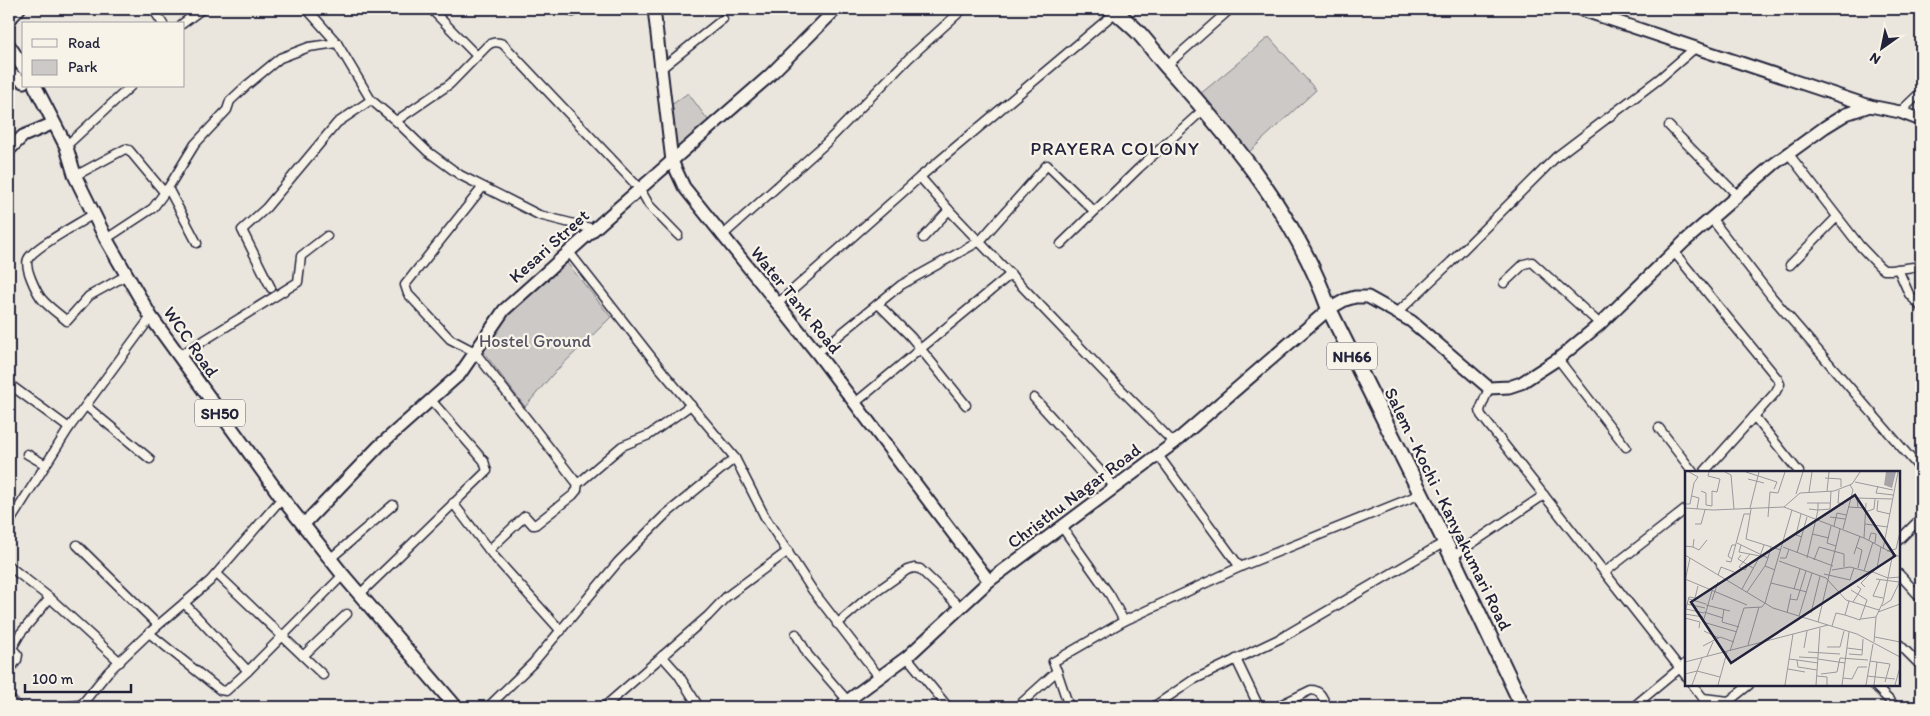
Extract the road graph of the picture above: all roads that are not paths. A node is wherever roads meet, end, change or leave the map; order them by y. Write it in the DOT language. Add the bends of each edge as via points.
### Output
graph roads {
  1 [pos="19,9"];
  2 [pos="153,9"];
  3 [pos="202,9"];
  4 [pos="307,9"];
  5 [pos="431,9"];
  6 [pos="654,9"];
  7 [pos="836,9"];
  8 [pos="963,9"];
  9 [pos="1579,9"];
  10 [pos="1118,10"];
  11 [pos="1227,12"];
  12 [pos="723,19"];
  13 [pos="9,20"];
  14 [pos="162,22"];
  15 [pos="185,22"];
  16 [pos="337,43"];
  17 [pos="9,46"];
  18 [pos="1695,48"];
  19 [pos="477,56"];
  20 [pos="21,64"];
  21 [pos="1166,66"];
  22 [pos="662,68"];
  23 [pos="9,69"];
  24 [pos="9,73"];
  25 [pos="22,81"];
  26 [pos="35,88"];
  27 [pos="129,88"];
  28 [pos="1921,92"];
  29 [pos="370,100"];
  30 [pos="1870,106"];
  31 [pos="1204,109"];
  32 [pos="1900,112"];
  33 [pos="1921,120"];
  34 [pos="396,121"];
  35 [pos="54,123"];
  36 [pos="1669,126"];
  37 [pos="66,146"];
  38 [pos="9,150"];
  39 [pos="1788,153"];
  40 [pos="672,161"];
  41 [pos="75,176"];
  42 [pos="920,177"];
  43 [pos="482,188"];
  44 [pos="640,189"];
  45 [pos="166,190"];
  46 [pos="1737,195"];
  47 [pos="949,210"];
  48 [pos="1094,211"];
  49 [pos="95,213"];
  50 [pos="1837,217"];
  51 [pos="1711,218"];
  52 [pos="594,229"];
  53 [pos="678,235"];
  54 [pos="327,236"];
  55 [pos="722,236"];
  56 [pos="106,238"];
  57 [pos="923,238"];
  58 [pos="980,241"];
  59 [pos="197,243"];
  60 [pos="1061,244"];
  61 [pos="569,252"];
  62 [pos="1674,252"];
  63 [pos="1790,265"];
  64 [pos="1921,266"];
  65 [pos="1898,269"];
  66 [pos="1011,274"];
  67 [pos="127,275"];
  68 [pos="1504,283"];
  69 [pos="271,288"];
  70 [pos="777,304"];
  71 [pos="878,304"];
  72 [pos="1921,307"];
  73 [pos="1329,310"];
  74 [pos="1397,313"];
  75 [pos="151,317"];
  76 [pos="1600,324"];
  77 [pos="920,349"];
  78 [pos="475,352"];
  79 [pos="817,353"];
  80 [pos="179,356"];
  81 [pos="1558,359"];
  82 [pos="9,384"];
  83 [pos="1488,388"];
  84 [pos="1034,398"];
  85 [pos="430,400"];
  86 [pos="855,403"];
  87 [pos="691,405"];
  88 [pos="966,405"];
  89 [pos="86,406"];
  90 [pos="1754,416"];
  91 [pos="69,428"];
  92 [pos="1659,428"];
  93 [pos="1174,444"];
  94 [pos="1626,447"];
  95 [pos="27,454"];
  96 [pos="1158,456"];
  97 [pos="734,458"];
  98 [pos="150,459"];
  99 [pos="46,465"];
  100 [pos="1921,470"];
  101 [pos="1692,471"];
  102 [pos="1705,471"];
  103 [pos="1798,471"];
  104 [pos="578,482"];
  105 [pos="1116,487"];
  106 [pos="1421,494"];
  107 [pos="1544,495"];
  108 [pos="282,498"];
  109 [pos="453,503"];
  110 [pos="392,505"];
  111 [pos="1685,510"];
  112 [pos="1921,518"];
  113 [pos="9,522"];
  114 [pos="1915,524"];
  115 [pos="303,525"];
  116 [pos="1062,527"];
  117 [pos="1921,530"];
  118 [pos="1900,539"];
  119 [pos="1445,542"];
  120 [pos="77,545"];
  121 [pos="489,550"];
  122 [pos="788,552"];
  123 [pos="1452,557"];
  124 [pos="331,558"];
  125 [pos="9,566"];
  126 [pos="1240,567"];
  127 [pos="1605,572"];
  128 [pos="217,574"];
  129 [pos="343,575"];
  130 [pos="1900,575"];
  131 [pos="989,581"];
  132 [pos="360,594"];
  133 [pos="50,598"];
  134 [pos="1921,598"];
  135 [pos="184,604"];
  136 [pos="961,608"];
  137 [pos="347,614"];
  138 [pos="1124,621"];
  139 [pos="837,624"];
  140 [pos="158,626"];
  141 [pos="560,631"];
  142 [pos="149,633"];
  143 [pos="796,634"];
  144 [pos="282,636"];
  145 [pos="1900,645"];
  146 [pos="303,656"];
  147 [pos="662,656"];
  148 [pos="906,657"];
  149 [pos="1236,659"];
  150 [pos="120,662"];
  151 [pos="1684,666"];
  152 [pos="1921,666"];
  153 [pos="9,671"];
  154 [pos="248,671"];
  155 [pos="1057,671"];
  156 [pos="323,675"];
  157 [pos="880,678"];
  158 [pos="1694,686"];
  159 [pos="1748,686"];
  160 [pos="1875,686"];
  161 [pos="9,698"];
  162 [pos="1703,698"];
  163 [pos="843,704"];
  164 [pos="18,707"];
  165 [pos="64,707"];
  166 [pos="456,707"];
  167 [pos="488,707"];
  168 [pos="604,707"];
  169 [pos="699,707"];
  170 [pos="948,707"];
  171 [pos="1016,707"];
  172 [pos="1069,707"];
  173 [pos="1153,707"];
  174 [pos="1259,707"];
  175 [pos="1276,707"];
  176 [pos="1327,707"];
  177 [pos="1523,707"];
  178 [pos="1633,707"];
  179 [pos="1710,707"];
  180 [pos="1896,707"];
  1 -- 13 [label="street"];
  2 -- 14 [label="street"];
  3 -- 15 [label="street"];
  4 -- 16 [label="street"];
  5 -- 19 [label="street"];
  6 -- 22 [label="street, Water Tank Road"];
  7 -- 40 [label="street, Kesari Street" via="768,77"];
  8 -- 55 [label="street" via="909,58 825,144"];
  9 -- 18 [label="street"];
  10 -- 21 [label="highway, Salem - Kochi - Kanyakumari Road / NH66"];
  10 -- 42 [label="street"];
  11 -- 21 [label="street"];
  12 -- 22 [label="street"];
  16 -- 29 [label="street"];
  16 -- 45 [label="street" via="310,47 280,58 246,86 195,144"];
  17 -- 20 [label="main road"];
  18 -- 30 [label="street"];
  18 -- 74 [label="street" via="1556,157"];
  19 -- 34 [label="street" via="450,84"];
  19 -- 44 [label="street" via="491,43 503,44"];
  20 -- 23 [label="street"];
  21 -- 31 [label="highway, Salem - Kochi - Kanyakumari Road / NH66"];
  22 -- 40 [label="street, Water Tank Road"];
  24 -- 25 [label="street"];
  26 -- 35 [label="main road, WCC Road / SH50"];
  27 -- 37 [label="street"];
  28 -- 32 [label="street"];
  29 -- 34 [label="street"];
  29 -- 69 [label="street" via="337,123 266,208 242,230"];
  30 -- 32 [label="street"];
  30 -- 39 [label="street" via="1839,118"];
  31 -- 48 [label="street"];
  31 -- 73 [label="highway, Salem - Kochi - Kanyakumari Road / NH66" via="1290,223 1319,280"];
  32 -- 33 [label="street"];
  34 -- 43 [label="street" via="427,151"];
  35 -- 37 [label="main road, WCC Road / SH50"];
  35 -- 38 [label="street" via="23,136"];
  36 -- 46 [label="street"];
  37 -- 41 [label="main road, WCC Road / SH50"];
  39 -- 46 [label="street"];
  39 -- 50 [label="street"];
  40 -- 44 [label="street, Kesari Street"];
  40 -- 55 [label="street, Water Tank Road" via="684,187"];
  41 -- 45 [label="street" via="125,149"];
  41 -- 49 [label="main road, WCC Road / SH50"];
  42 -- 47 [label="street"];
  42 -- 70 [label="street"];
  43 -- 52 [label="street" via="538,215"];
  43 -- 78 [label="street" via="405,285 408,294 450,339"];
  44 -- 52 [label="street, Kesari Street"];
  44 -- 53 [label="street"];
  45 -- 56 [label="street" via="153,208"];
  45 -- 59 [label="street"];
  46 -- 51 [label="street"];
  47 -- 57 [label="street"];
  47 -- 58 [label="street"];
  48 -- 58 [label="street" via="1047,165"];
  48 -- 60 [label="street"];
  49 -- 56 [label="main road, WCC Road / SH50"];
  49 -- 67 [label="street" via="29,257 28,270 41,299 67,322 89,296"];
  50 -- 63 [label="street"];
  50 -- 65 [label="street" via="1879,266 1884,270"];
  51 -- 62 [label="street"];
  51 -- 100 [label="street" via="1772,297"];
  52 -- 61 [label="street, Kesari Street"];
  54 -- 80 [label="street" via="301,256 298,282"];
  55 -- 70 [label="street, Water Tank Road"];
  56 -- 67 [label="main road, WCC Road / SH50"];
  58 -- 66 [label="street"];
  58 -- 71 [label="street" via="902,285"];
  61 -- 78 [label="street, Kesari Street" via="504,310"];
  61 -- 87 [label="street"];
  62 -- 76 [label="street"];
  62 -- 90 [label="street" via="1780,384"];
  64 -- 65 [label="street"];
  65 -- 72 [label="street" via="1909,294"];
  66 -- 77 [label="street"];
  66 -- 93 [label="street"];
  67 -- 75 [label="main road, WCC Road / SH50"];
  68 -- 76 [label="street" via="1524,264 1532,262"];
  70 -- 79 [label="street, Water Tank Road"];
  71 -- 77 [label="street"];
  71 -- 79 [label="street"];
  73 -- 74 [label="street, Christhu Nagar Road" via="1354,297 1368,297"];
  73 -- 93 [label="street, Christhu Nagar Road"];
  73 -- 106 [label="highway, Salem - Kochi - Kanyakumari Road / NH66"];
  74 -- 83 [label="street, Christhu Nagar Road" via="1411,321"];
  75 -- 80 [label="main road, WCC Road / SH50"];
  75 -- 89 [label="street"];
  76 -- 81 [label="street"];
  77 -- 86 [label="street"];
  77 -- 88 [label="street"];
  78 -- 85 [label="street, Kesari Street" via="460,374"];
  78 -- 104 [label="street"];
  79 -- 86 [label="street, Water Tank Road"];
  80 -- 108 [label="main road, WCC Road / SH50"];
  81 -- 83 [label="street" via="1521,384"];
  81 -- 94 [label="street"];
  82 -- 91 [label="street"];
  83 -- 107 [label="street" via="1481,406 1482,415"];
  84 -- 105 [label="street"];
  85 -- 109 [label="street" via="487,468 485,474"];
  85 -- 115 [label="street, Kesari Street" via="379,446"];
  86 -- 131 [label="street, Water Tank Road"];
  87 -- 97 [label="street"];
  87 -- 104 [label="street" via="649,435 622,446"];
  89 -- 91 [label="street"];
  89 -- 98 [label="street"];
  90 -- 102 [label="street"];
  90 -- 103 [label="street"];
  91 -- 99 [label="street"];
  92 -- 101 [label="street"];
  93 -- 96 [label="street, Christhu Nagar Road"];
  95 -- 99 [label="street"];
  96 -- 105 [label="street, Christhu Nagar Road"];
  96 -- 126 [label="street"];
  97 -- 122 [label="street" via="765,517"];
  97 -- 141 [label="street" via="666,515 618,562"];
  99 -- 113 [label="street"];
  104 -- 121 [label="street" via="573,495 535,525 525,516"];
  105 -- 116 [label="street, Christhu Nagar Road"];
  106 -- 119 [label="highway, Salem - Kochi - Kanyakumari Road / NH66"];
  106 -- 126 [label="street"];
  107 -- 123 [label="street"];
  107 -- 127 [label="street"];
  108 -- 115 [label="main road, WCC Road / SH50"];
  108 -- 128 [label="street"];
  109 -- 121 [label="street"];
  109 -- 132 [label="street"];
  110 -- 124 [label="street"];
  111 -- 127 [label="street"];
  112 -- 114 [label="street"];
  114 -- 117 [label="street"];
  114 -- 118 [label="street"];
  115 -- 124 [label="main road, WCC Road / SH50"];
  116 -- 131 [label="street, Christhu Nagar Road"];
  116 -- 138 [label="street" via="1110,595"];
  119 -- 123 [label="highway, Salem - Kochi - Kanyakumari Road / NH66"];
  119 -- 149 [label="street" via="1281,638"];
  120 -- 140 [label="street"];
  121 -- 141 [label="street"];
  122 -- 139 [label="street"];
  122 -- 147 [label="street" via="726,597"];
  123 -- 177 [label="highway, Salem - Kochi - Kanyakumari Road / NH66"];
  124 -- 129 [label="main road, WCC Road / SH50"];
  125 -- 133 [label="street"];
  126 -- 138 [label="street"];
  127 -- 151 [label="street"];
  128 -- 135 [label="street"];
  128 -- 144 [label="street"];
  129 -- 132 [label="main road, WCC Road / SH50"];
  129 -- 144 [label="street"];
  130 -- 134 [label="street"];
  131 -- 136 [label="street, Christhu Nagar Road"];
  132 -- 166 [label="main road, WCC Road / SH50"];
  133 -- 150 [label="street"];
  133 -- 153 [label="street" via="12,648 18,655"];
  135 -- 140 [label="street"];
  135 -- 154 [label="street"];
  136 -- 139 [label="street" via="920,569 914,568 866,599"];
  136 -- 148 [label="street, Christhu Nagar Road"];
  137 -- 146 [label="street"];
  138 -- 155 [label="street" via="1053,662"];
  139 -- 157 [label="street"];
  140 -- 142 [label="street"];
  141 -- 167 [label="street"];
  142 -- 150 [label="street"];
  142 -- 154 [label="street" via="220,690 226,691"];
  143 -- 163 [label="street"];
  144 -- 146 [label="street"];
  144 -- 154 [label="street"];
  145 -- 152 [label="street"];
  146 -- 156 [label="street"];
  147 -- 168 [label="street"];
  147 -- 169 [label="street"];
  148 -- 157 [label="street, Christhu Nagar Road"];
  148 -- 170 [label="street"];
  149 -- 173 [label="street" via="1193,680"];
  149 -- 174 [label="street"];
  150 -- 165 [label="street" via="83,703"];
  151 -- 178 [label="street"];
  155 -- 171 [label="street"];
  155 -- 172 [label="street"];
  157 -- 163 [label="street, Christhu Nagar Road"];
  158 -- 162 [label="street"];
  159 -- 162 [label="street" via="1729,701"];
  160 -- 180 [label="street"];
  161 -- 164 [label="street"];
  162 -- 179 [label="street"];
  175 -- 176 [label="street" via="1316,690"];
}
